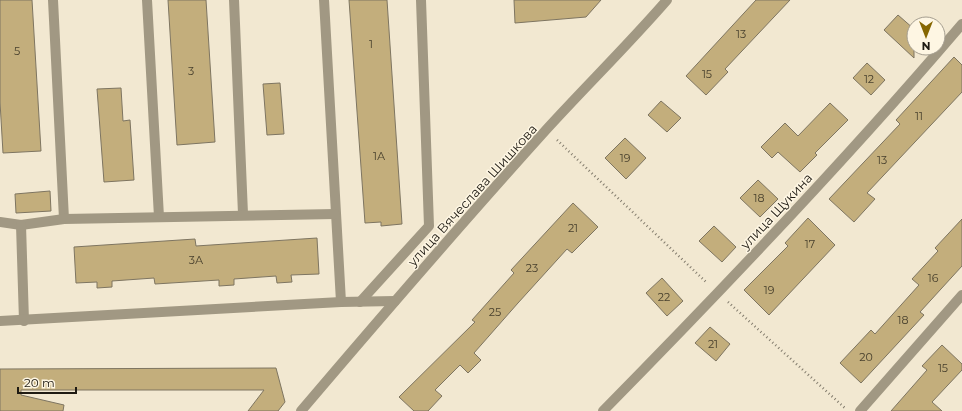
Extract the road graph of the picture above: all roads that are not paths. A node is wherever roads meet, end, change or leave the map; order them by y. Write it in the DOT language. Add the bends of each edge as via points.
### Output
graph roads {
  1 [pos="53,0"];
  2 [pos="148,0"];
  3 [pos="234,0"];
  4 [pos="324,0"];
  5 [pos="420,0"];
  6 [pos="667,0"];
  7 [pos="962,24"];
  8 [pos="243,214"];
  9 [pos="335,214"];
  10 [pos="159,216"];
  11 [pos="64,219"];
  12 [pos="0,222"];
  13 [pos="21,225"];
  14 [pos="962,295"];
  15 [pos="395,301"];
  16 [pos="341,302"];
  17 [pos="360,302"];
  18 [pos="24,321"];
  19 [pos="0,322"];
  20 [pos="301,411"];
  21 [pos="603,411"];
  22 [pos="860,411"];
  1 -- 11 [label="street"];
  2 -- 10 [label="street"];
  3 -- 8 [label="street"];
  4 -- 9 [label="street"];
  5 -- 17 [label="street" via="429,226"];
  6 -- 15 [label="street, улица Вячеслава Шишкова" via="546,130"];
  7 -- 21 [label="street, улица Щукина" via="718,294"];
  8 -- 9 [label="street"];
  8 -- 10 [label="street"];
  9 -- 16 [label="street"];
  10 -- 11 [label="street"];
  11 -- 13 [label="street"];
  12 -- 13 [label="street"];
  13 -- 18 [label="street"];
  14 -- 22 [label="street"];
  15 -- 17 [label="street"];
  15 -- 20 [label="street, улица Вячеслава Шишкова"];
  16 -- 17 [label="street"];
  16 -- 18 [label="street"];
  18 -- 19 [label="street"];
}
